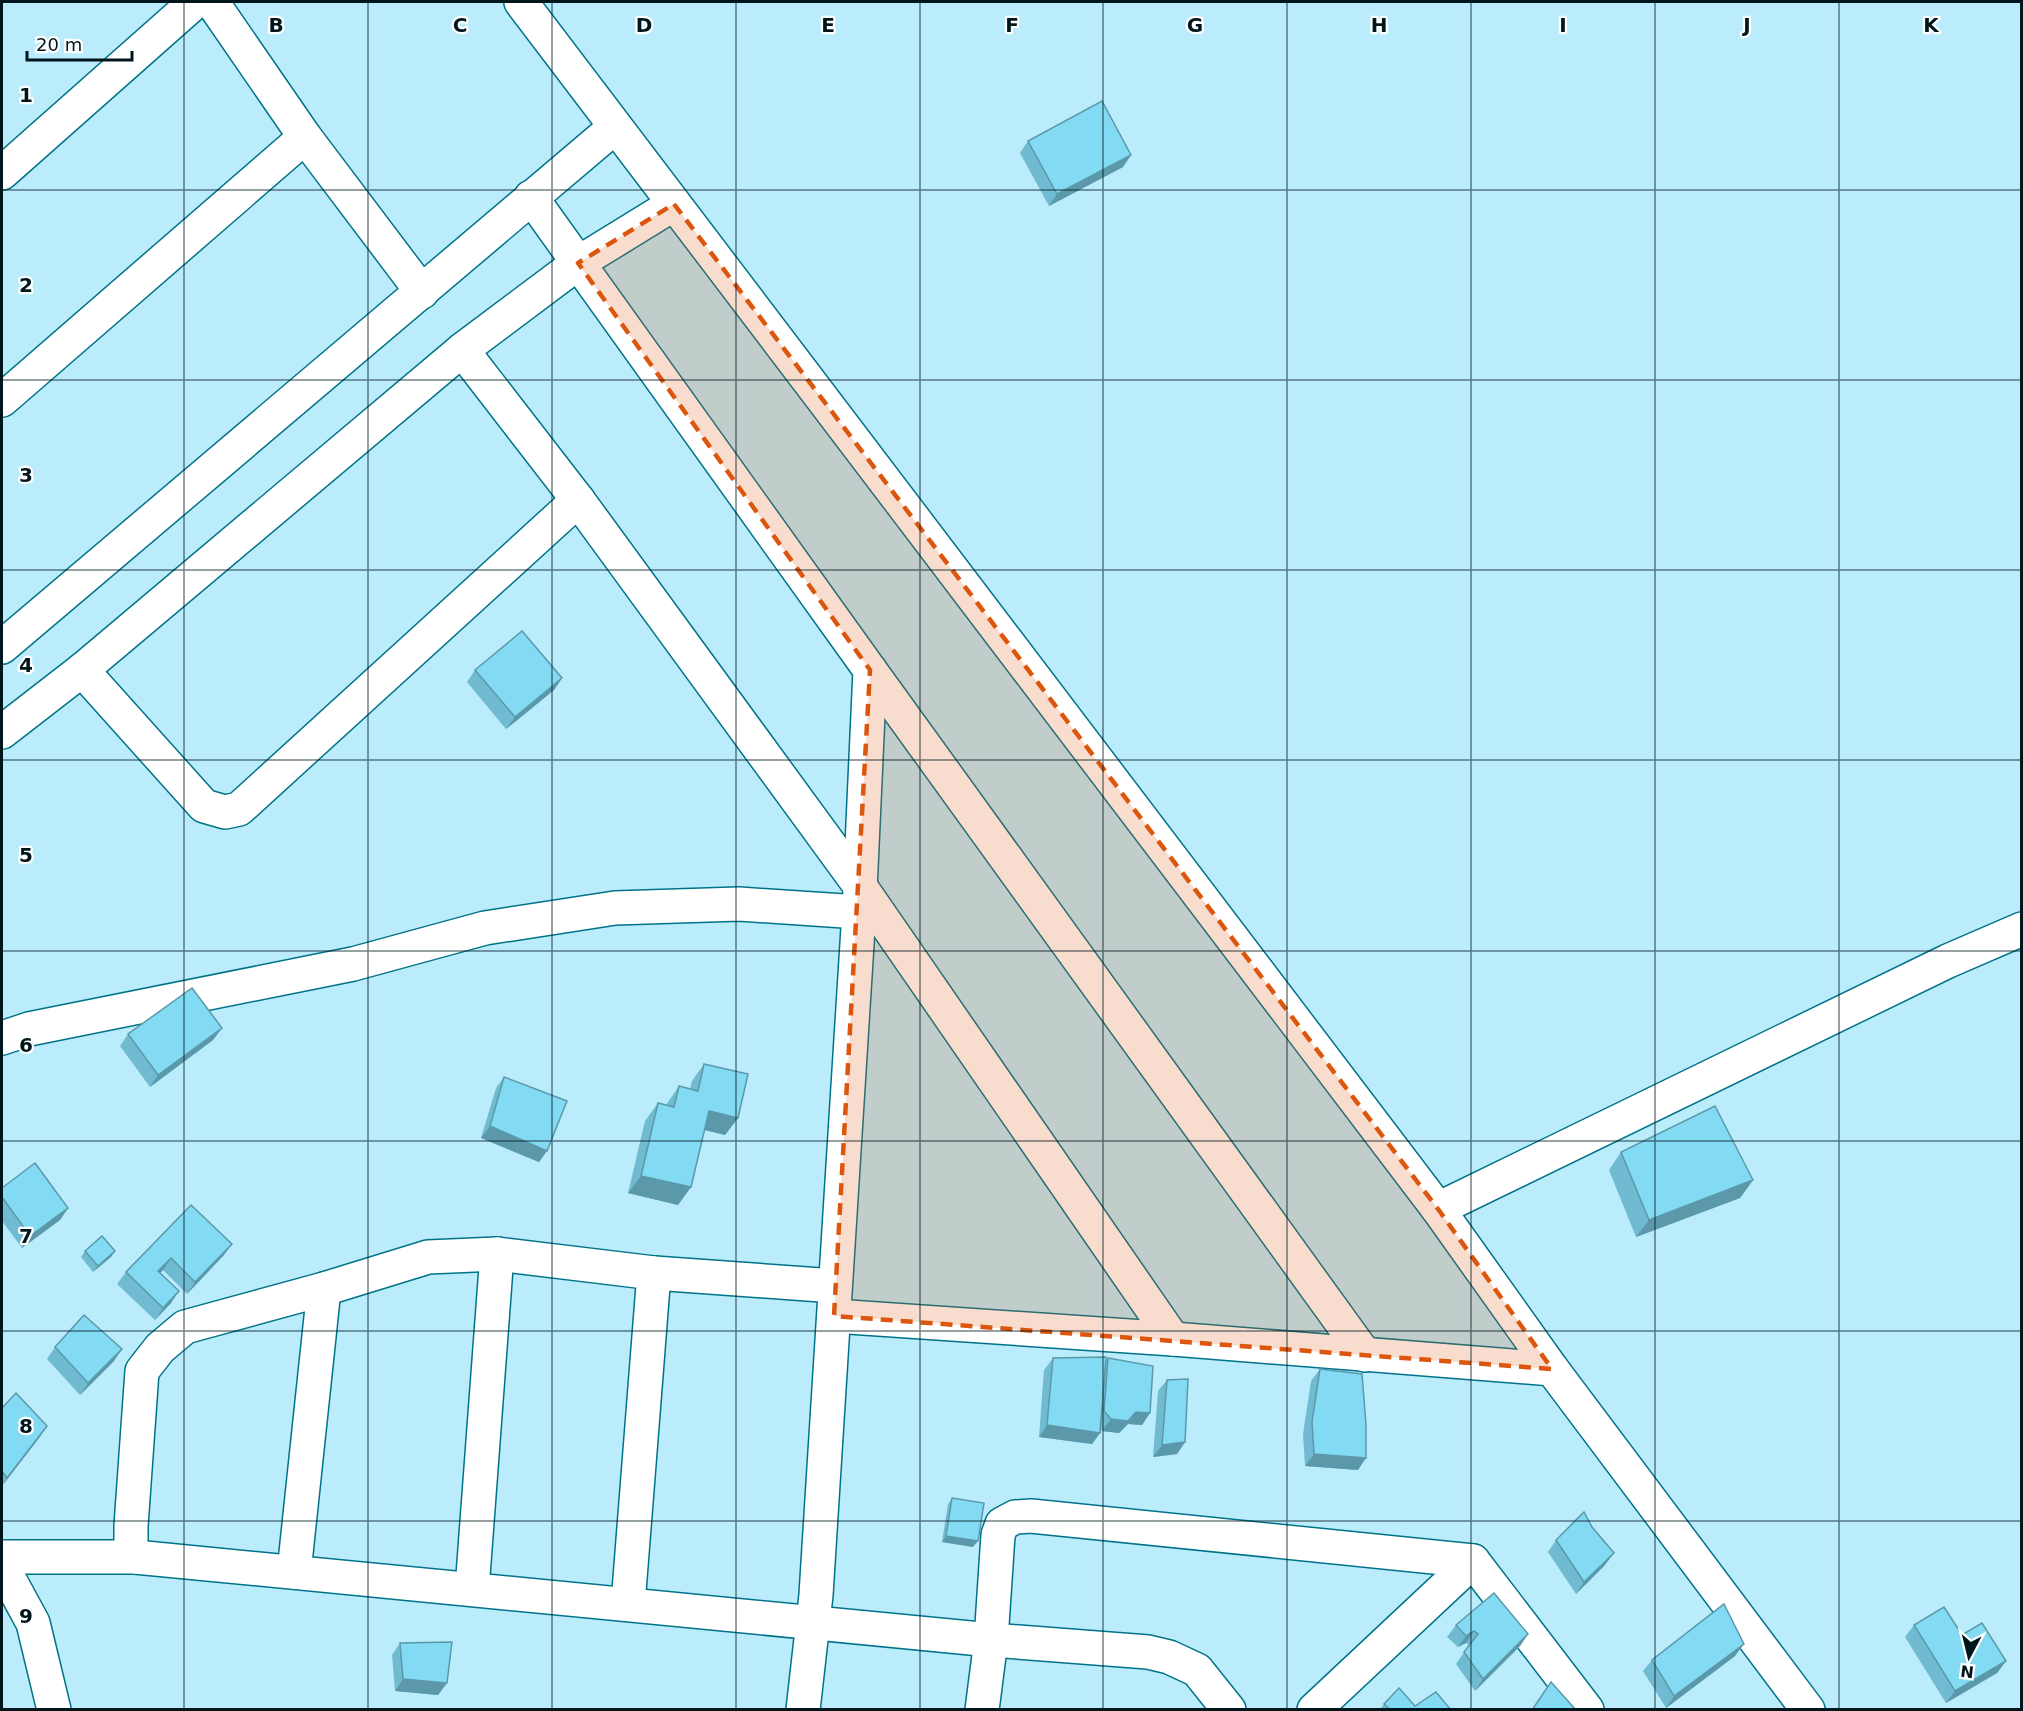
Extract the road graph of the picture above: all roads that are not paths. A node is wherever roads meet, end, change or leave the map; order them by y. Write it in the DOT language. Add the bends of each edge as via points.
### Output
graph roads {
  1 [pos="195,2"];
  2 [pos="212,2"];
  3 [pos="521,2"];
  4 [pos="615,127"];
  5 [pos="305,137"];
  6 [pos="2,173"];
  7 [pos="531,197"];
  8 [pos="674,204"];
  9 [pos="578,263"];
  10 [pos="422,291"];
  11 [pos="462,350"];
  12 [pos="2,400"];
  13 [pos="578,500"];
  14 [pos="2,647"];
  15 [pos="82,670"];
  16 [pos="870,670"];
  17 [pos="2,732"];
  18 [pos="859,899"];
  19 [pos="2022,929"];
  20 [pos="2,1038"];
  21 [pos="1438,1209"];
  22 [pos="497,1254"];
  23 [pos="654,1273"];
  24 [pos="324,1289"];
  25 [pos="834,1301"];
  26 [pos="1173,1339"];
  27 [pos="1365,1354"];
  28 [pos="1552,1369"];
  29 [pos="2,1557"];
  30 [pos="135,1557"];
  31 [pos="1473,1561"];
  32 [pos="2,1566"];
  33 [pos="294,1572"];
  34 [pos="472,1589"];
  35 [pos="628,1604"];
  36 [pos="813,1621"];
  37 [pos="991,1640"];
  38 [pos="54,1710"];
  39 [pos="803,1710"];
  40 [pos="982,1710"];
  41 [pos="1229,1710"];
  42 [pos="1314,1710"];
  43 [pos="1587,1710"];
  44 [pos="1808,1710"];
  1 -- 6 [label="street"];
  2 -- 5 [label="street"];
  3 -- 4 [label="street"];
  4 -- 7 [label="street"];
  4 -- 8 [label="street"];
  5 -- 10 [label="street"];
  5 -- 12 [label="street"];
  7 -- 9 [label="street"];
  7 -- 10 [label="street"];
  8 -- 9 [label="street"];
  8 -- 21 [label="street"];
  9 -- 11 [label="street"];
  9 -- 16 [label="street"];
  10 -- 14 [label="street"];
  11 -- 13 [label="street"];
  11 -- 15 [label="street"];
  13 -- 15 [label="street" via="239,809 225,812 204,806"];
  13 -- 18 [label="street"];
  15 -- 17 [label="street"];
  16 -- 18 [label="street"];
  16 -- 27 [label="street"];
  18 -- 20 [label="street" via="615,908 485,928 353,964 29,1029"];
  18 -- 25 [label="street"];
  18 -- 26 [label="street"];
  19 -- 21 [label="street" via="1937,966"];
  21 -- 28 [label="street"];
  22 -- 23 [label="street"];
  22 -- 24 [label="street" via="428,1257"];
  22 -- 34 [label="street"];
  23 -- 25 [label="street"];
  23 -- 35 [label="street"];
  24 -- 30 [label="street" via="185,1327 160,1348 142,1371 131,1526"];
  24 -- 33 [label="street"];
  25 -- 26 [label="street"];
  25 -- 36 [label="street"];
  26 -- 27 [label="street"];
  27 -- 28 [label="street"];
  28 -- 44 [label="street"];
  29 -- 30 [label="street"];
  30 -- 33 [label="street"];
  31 -- 37 [label="street" via="1015,1517 1002,1524 998,1534"];
  31 -- 42 [label="street"];
  31 -- 43 [label="street"];
  32 -- 38 [label="street" via="33,1623"];
  33 -- 34 [label="street"];
  34 -- 35 [label="street"];
  35 -- 36 [label="street"];
  36 -- 37 [label="street"];
  36 -- 39 [label="street"];
  37 -- 40 [label="street"];
  37 -- 41 [label="street" via="1148,1652 1168,1657 1197,1670"];
}
